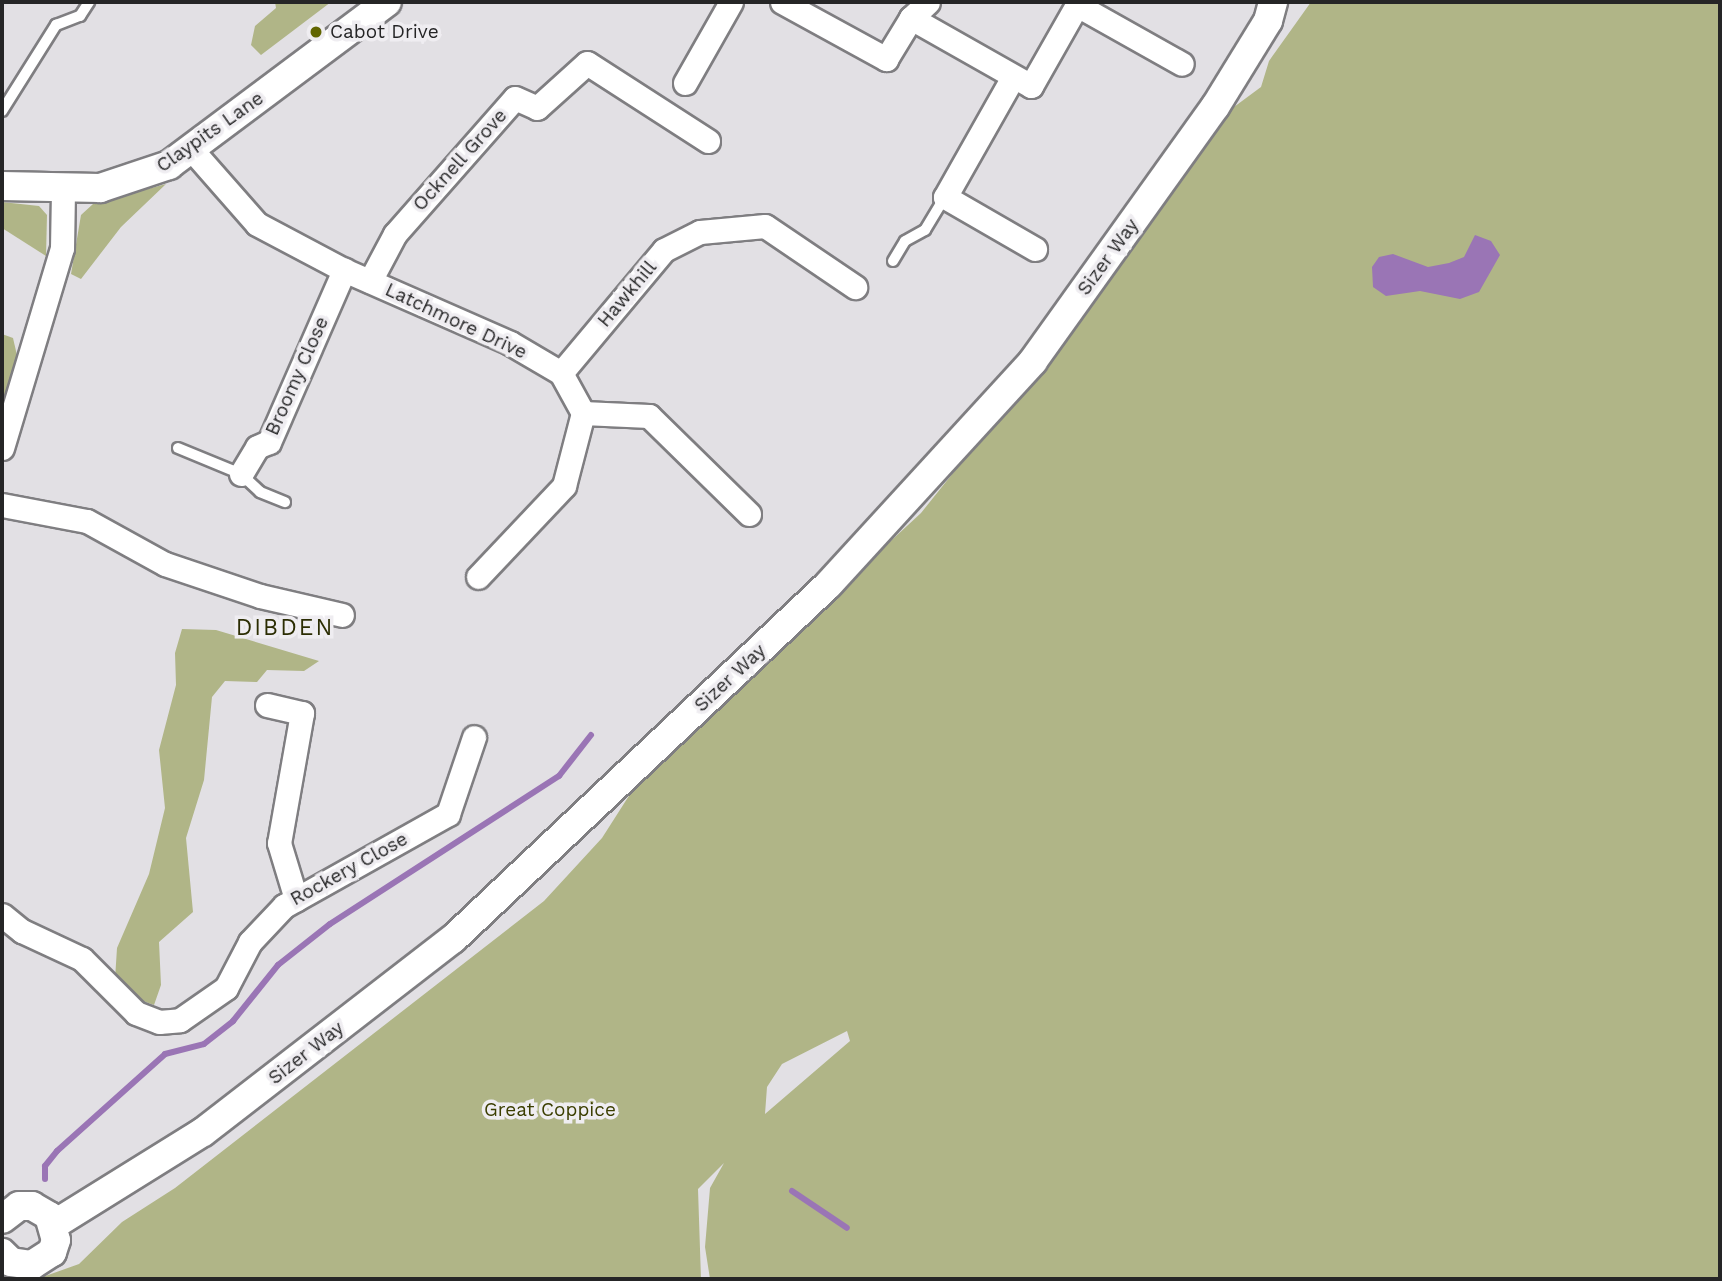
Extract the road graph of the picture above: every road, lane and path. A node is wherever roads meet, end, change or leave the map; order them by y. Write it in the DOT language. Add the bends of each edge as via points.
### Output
graph roads {
  1 [pos="89,2"];
  2 [pos="731,2"];
  3 [pos="782,2"];
  4 [pos="928,2"];
  5 [pos="1273,2"];
  6 [pos="376,5"];
  7 [pos="911,18"];
  8 [pos="1182,64"];
  9 [pos="1022,81"];
  10 [pos="685,82"];
  11 [pos="2,111"];
  12 [pos="708,141"];
  13 [pos="192,150"];
  14 [pos="2,186"];
  15 [pos="63,189"];
  16 [pos="944,197"];
  17 [pos="1035,249"];
  18 [pos="893,261"];
  19 [pos="344,270"];
  20 [pos="370,281"];
  21 [pos="855,287"];
  22 [pos="561,373"];
  23 [pos="583,413"];
  24 [pos="2,448"];
  25 [pos="178,448"];
  26 [pos="241,474"];
  27 [pos="285,502"];
  28 [pos="2,505"];
  29 [pos="748,514"];
  30 [pos="478,577"];
  31 [pos="342,615"];
  32 [pos="267,705"];
  33 [pos="474,737"];
  34 [pos="296,899"];
  35 [pos="2,915"];
  36 [pos="4,1213"];
  37 [pos="55,1224"];
  38 [pos="2,1253"];
  1 -- 11 [label="lane" via="80,16 56,25"];
  2 -- 10 [label="street"];
  3 -- 7 [label="street" via="886,59"];
  4 -- 7 [label="street"];
  5 -- 37 [label="street, Sizer Way" via="1268,21 1215,107 1033,361 829,584 453,939 203,1132"];
  6 -- 13 [label="street, Claypits Lane"];
  7 -- 9 [label="street"];
  8 -- 9 [label="street" via="1077,5"];
  9 -- 16 [label="street"];
  12 -- 20 [label="street, Ocknell Grove" via="587,63 537,108 515,98 395,234"];
  13 -- 15 [label="street, Claypits Lane" via="134,181"];
  13 -- 19 [label="street, Latchmore Drive" via="257,224"];
  14 -- 15 [label="street, Claypits Lane"];
  15 -- 24 [label="street" via="62,248"];
  16 -- 17 [label="street"];
  16 -- 18 [label="lane" via="925,230 905,242"];
  19 -- 20 [label="street, Latchmore Drive"];
  19 -- 26 [label="street, Broomy Close" via="269,442 257,447"];
  20 -- 22 [label="street, Latchmore Drive" via="510,343"];
  21 -- 22 [label="street, Hawkhill" via="765,226 700,232 664,250"];
  22 -- 23 [label="street"];
  23 -- 29 [label="street" via="649,416"];
  23 -- 30 [label="street" via="564,486"];
  25 -- 26 [label="lane"];
  26 -- 27 [label="lane" via="260,492"];
  28 -- 31 [label="street" via="87,521 165,564 260,596"];
  32 -- 34 [label="street" via="302,713 279,843"];
  33 -- 34 [label="street, Rockery Close" via="448,814"];
  34 -- 35 [label="street, Rockery Close" via="250,942 226,988 180,1020 159,1022 136,1013 82,959 22,931"];
  36 -- 37 [label="street" via="32,1206"];
  37 -- 38 [label="street" via="56,1240 43,1266 23,1266"];
}
